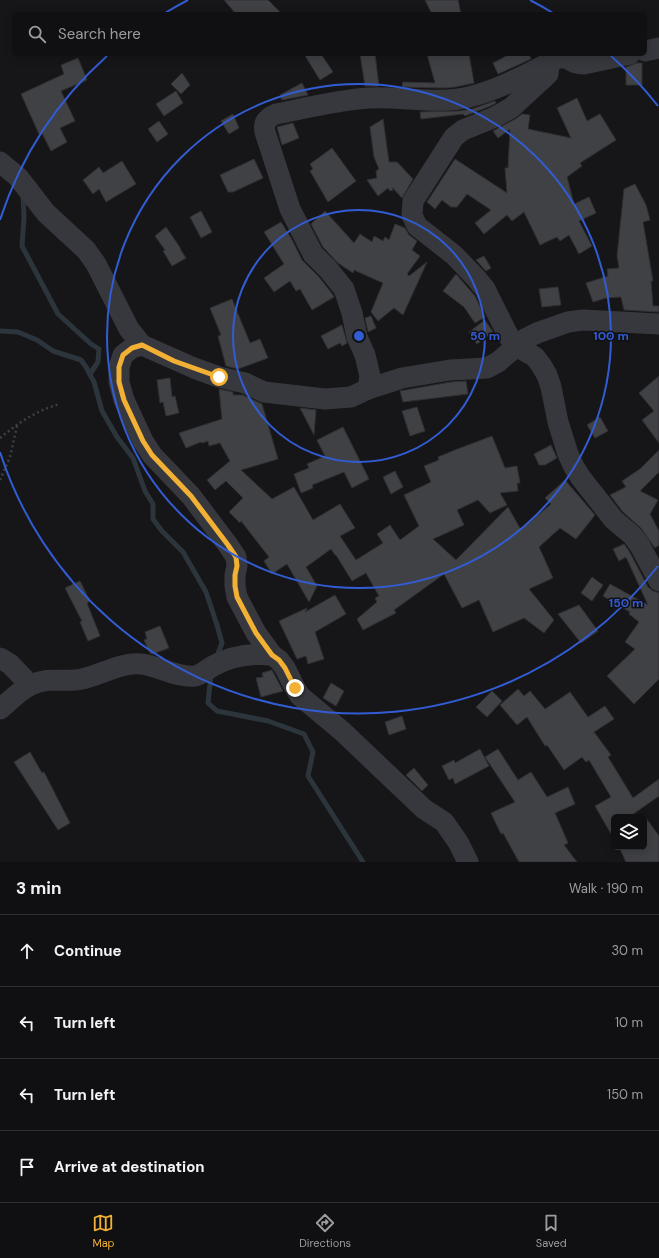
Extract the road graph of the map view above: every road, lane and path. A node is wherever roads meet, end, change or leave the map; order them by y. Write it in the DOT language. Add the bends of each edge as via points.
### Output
graph roads {
  1 [pos="659,48"];
  2 [pos="647,51"];
  3 [pos="621,56"];
  4 [pos="550,62"];
  5 [pos="0,162"];
  6 [pos="659,324"];
  7 [pos="142,345"];
  8 [pos="516,346"];
  9 [pos="368,389"];
  10 [pos="60,404"];
  11 [pos="17,425"];
  12 [pos="0,438"];
  13 [pos="0,480"];
  14 [pos="659,581"];
  15 [pos="272,655"];
  16 [pos="0,658"];
  17 [pos="30,686"];
  18 [pos="0,709"];
  19 [pos="468,862"];
  1 -- 2 [label="street"];
  3 -- 4 [label="street" via="584,64 563,57"];
  4 -- 8 [label="street" via="548,74 511,108 463,130 454,137 413,201 412,215 417,226 454,255 476,278 485,289"];
  4 -- 9 [label="street" via="503,86 468,97 438,101 368,98 276,114 265,121 265,132 290,209 313,254 344,289 365,355 370,376"];
  5 -- 7 [label="street" via="18,177 46,213 86,250 96,264 129,329"];
  6 -- 8 [label="street" via="583,320 568,322 537,333"];
  7 -- 9 [label="street" via="194,368 245,383 264,392 325,399 351,397"];
  7 -- 15 [label="street" via="132,348 123,355 119,367 119,382 124,400 152,455 191,496 236,557 237,597 256,633"];
  8 -- 9 [label="street" via="487,368 424,374"];
  8 -- 14 [label="street" via="534,357 547,375 558,422 574,467 614,520 632,535"];
  10 -- 11 [label="path" via="32,415"];
  11 -- 12 [label="path"];
  11 -- 13 [label="path" via="10,457"];
  15 -- 17 [label="street" via="236,657 196,676 185,676 140,664 106,670 83,679 51,679"];
  15 -- 19 [label="street" via="285,668 300,696 342,731 424,809 444,822"];
  16 -- 17 [label="street" via="10,664"];
  17 -- 18 [label="street"];
}
